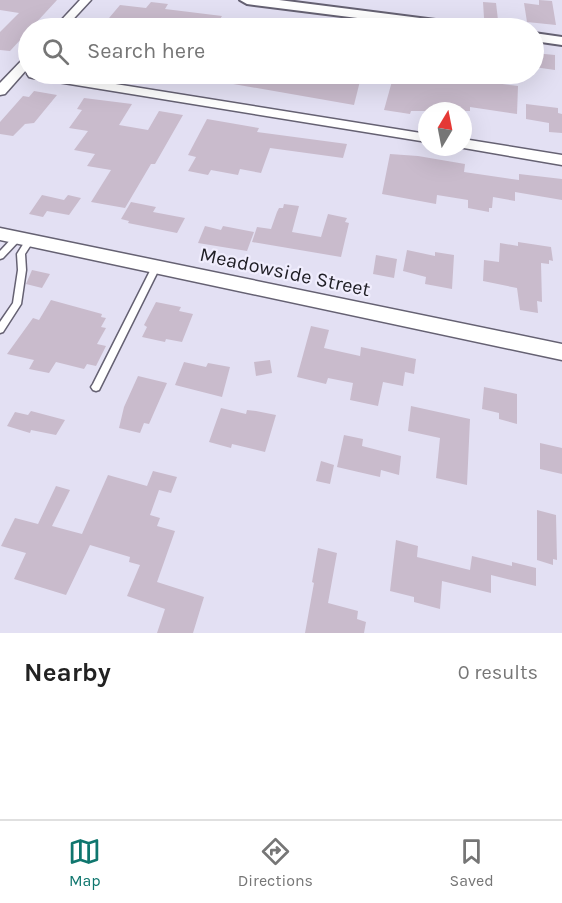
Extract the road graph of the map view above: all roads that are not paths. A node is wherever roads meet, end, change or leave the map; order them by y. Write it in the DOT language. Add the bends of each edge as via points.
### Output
graph roads {
  1 [pos="86,0"];
  2 [pos="247,0"];
  3 [pos="69,18"];
  4 [pos="388,18"];
  5 [pos="544,38"];
  6 [pos="562,41"];
  7 [pos="18,77"];
  8 [pos="95,84"];
  9 [pos="0,91"];
  10 [pos="418,137"];
  11 [pos="472,145"];
  12 [pos="562,160"];
  13 [pos="16,237"];
  14 [pos="0,256"];
  15 [pos="156,267"];
  16 [pos="0,329"];
  17 [pos="562,352"];
  18 [pos="96,387"];
  1 -- 3 [label="street"];
  2 -- 4 [label="street"];
  5 -- 6 [label="street"];
  7 -- 9 [label="street"];
  8 -- 10 [label="street"];
  11 -- 12 [label="street"];
  13 -- 14 [label="lane"];
  13 -- 15 [label="street, Meadowside Street"];
  13 -- 16 [label="lane" via="22,270 17,304"];
  15 -- 17 [label="street, Meadowside Street"];
  15 -- 18 [label="lane"];
}
